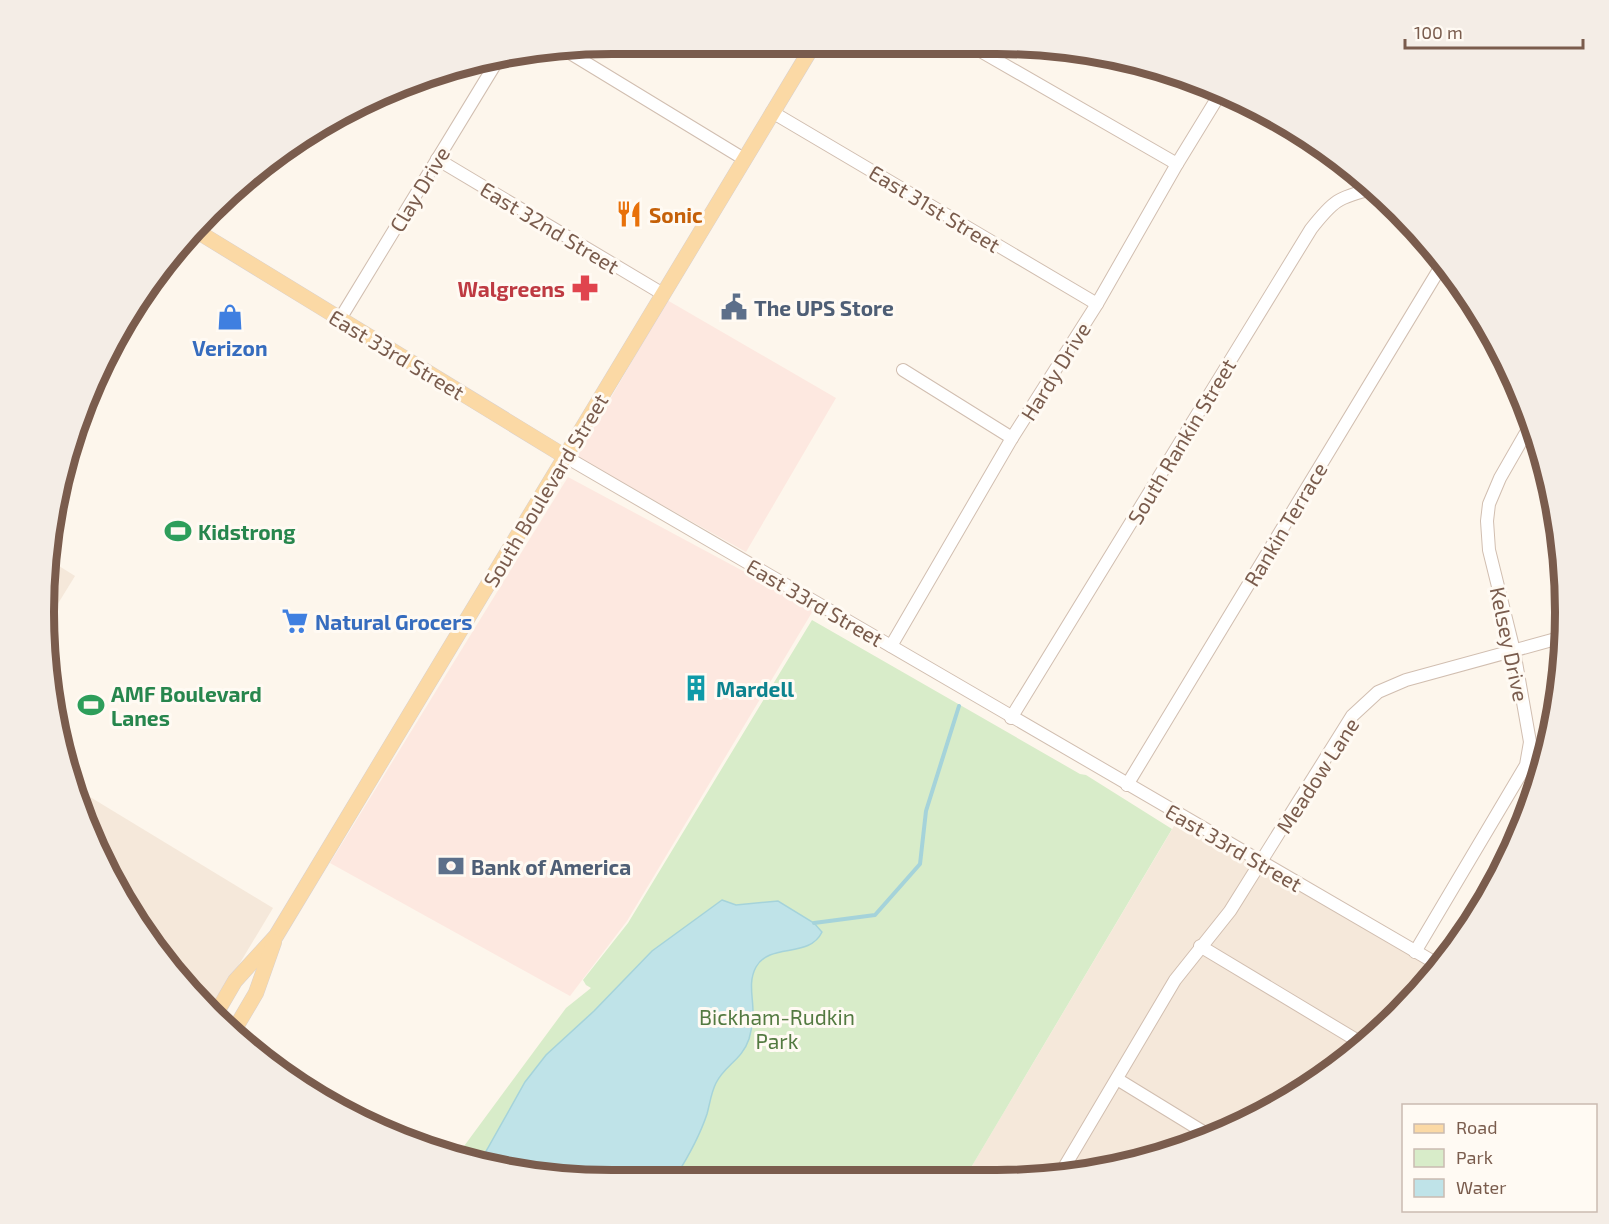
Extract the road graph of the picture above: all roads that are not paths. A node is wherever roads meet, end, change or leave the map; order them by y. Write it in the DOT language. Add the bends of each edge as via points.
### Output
graph roads {
  1 [pos="808,54"];
  2 [pos="986,54"];
  3 [pos="574,55"];
  4 [pos="493,67"];
  5 [pos="1217,99"];
  6 [pos="772,112"];
  7 [pos="437,159"];
  8 [pos="744,159"];
  9 [pos="1177,164"];
  10 [pos="1364,191"];
  11 [pos="201,235"];
  12 [pos="1439,270"];
  13 [pos="663,294"];
  14 [pos="1097,304"];
  15 [pos="340,319"];
  16 [pos="903,370"];
  17 [pos="1525,434"];
  18 [pos="1012,438"];
  19 [pos="566,457"];
  20 [pos="1554,640"];
  21 [pos="891,646"];
  22 [pos="1514,651"];
  23 [pos="1011,718"];
  24 [pos="1127,785"];
  25 [pos="1261,863"];
  26 [pos="276,936"];
  27 [pos="1200,946"];
  28 [pos="1415,952"];
  29 [pos="1432,961"];
  30 [pos="219,1009"];
  31 [pos="237,1025"];
  32 [pos="1356,1040"];
  33 [pos="1117,1079"];
  34 [pos="1202,1131"];
  35 [pos="1065,1166"];
  1 -- 6 [label="main road, South Boulevard Street"];
  2 -- 9 [label="street"];
  3 -- 8 [label="street"];
  4 -- 7 [label="street, Clay Drive"];
  5 -- 9 [label="street, Hardy Drive"];
  6 -- 8 [label="main road, South Boulevard Street"];
  6 -- 14 [label="street, East 31st Street"];
  7 -- 13 [label="street, East 32nd Street"];
  7 -- 15 [label="street, Clay Drive"];
  8 -- 13 [label="main road, South Boulevard Street"];
  9 -- 14 [label="street, Hardy Drive"];
  10 -- 23 [label="street, South Rankin Street" via="1330,204 1311,229"];
  11 -- 15 [label="main road, East 33rd Street"];
  12 -- 24 [label="street, Rankin Terrace"];
  13 -- 19 [label="main road, South Boulevard Street"];
  14 -- 18 [label="street, Hardy Drive"];
  15 -- 19 [label="main road, East 33rd Street"];
  16 -- 18 [label="street"];
  17 -- 22 [label="street, Kelsey Drive" via="1500,478 1489,504 1487,521 1489,550"];
  18 -- 21 [label="street, Hardy Drive"];
  19 -- 21 [label="street, East 33rd Street"];
  19 -- 26 [label="main road, South Boulevard Street"];
  20 -- 22 [label="street, Meadow Lane"];
  21 -- 23 [label="street, East 33rd Street"];
  22 -- 25 [label="street, Meadow Lane" via="1406,680 1378,692 1352,716"];
  22 -- 28 [label="street, Kelsey Drive" via="1530,742 1526,765"];
  23 -- 24 [label="street, East 33rd Street"];
  24 -- 25 [label="street, East 33rd Street"];
  25 -- 27 [label="street, Meadow Lane"];
  25 -- 28 [label="street, East 33rd Street"];
  26 -- 30 [label="main road, South Boulevard Street" via="236,981"];
  26 -- 31 [label="main road, South Boulevard Street" via="256,993"];
  27 -- 32 [label="street"];
  27 -- 33 [label="street, Meadow Lane" via="1175,980"];
  28 -- 29 [label="street, East 33rd Street"];
  33 -- 34 [label="street"];
  33 -- 35 [label="street, Meadow Lane"];
}
